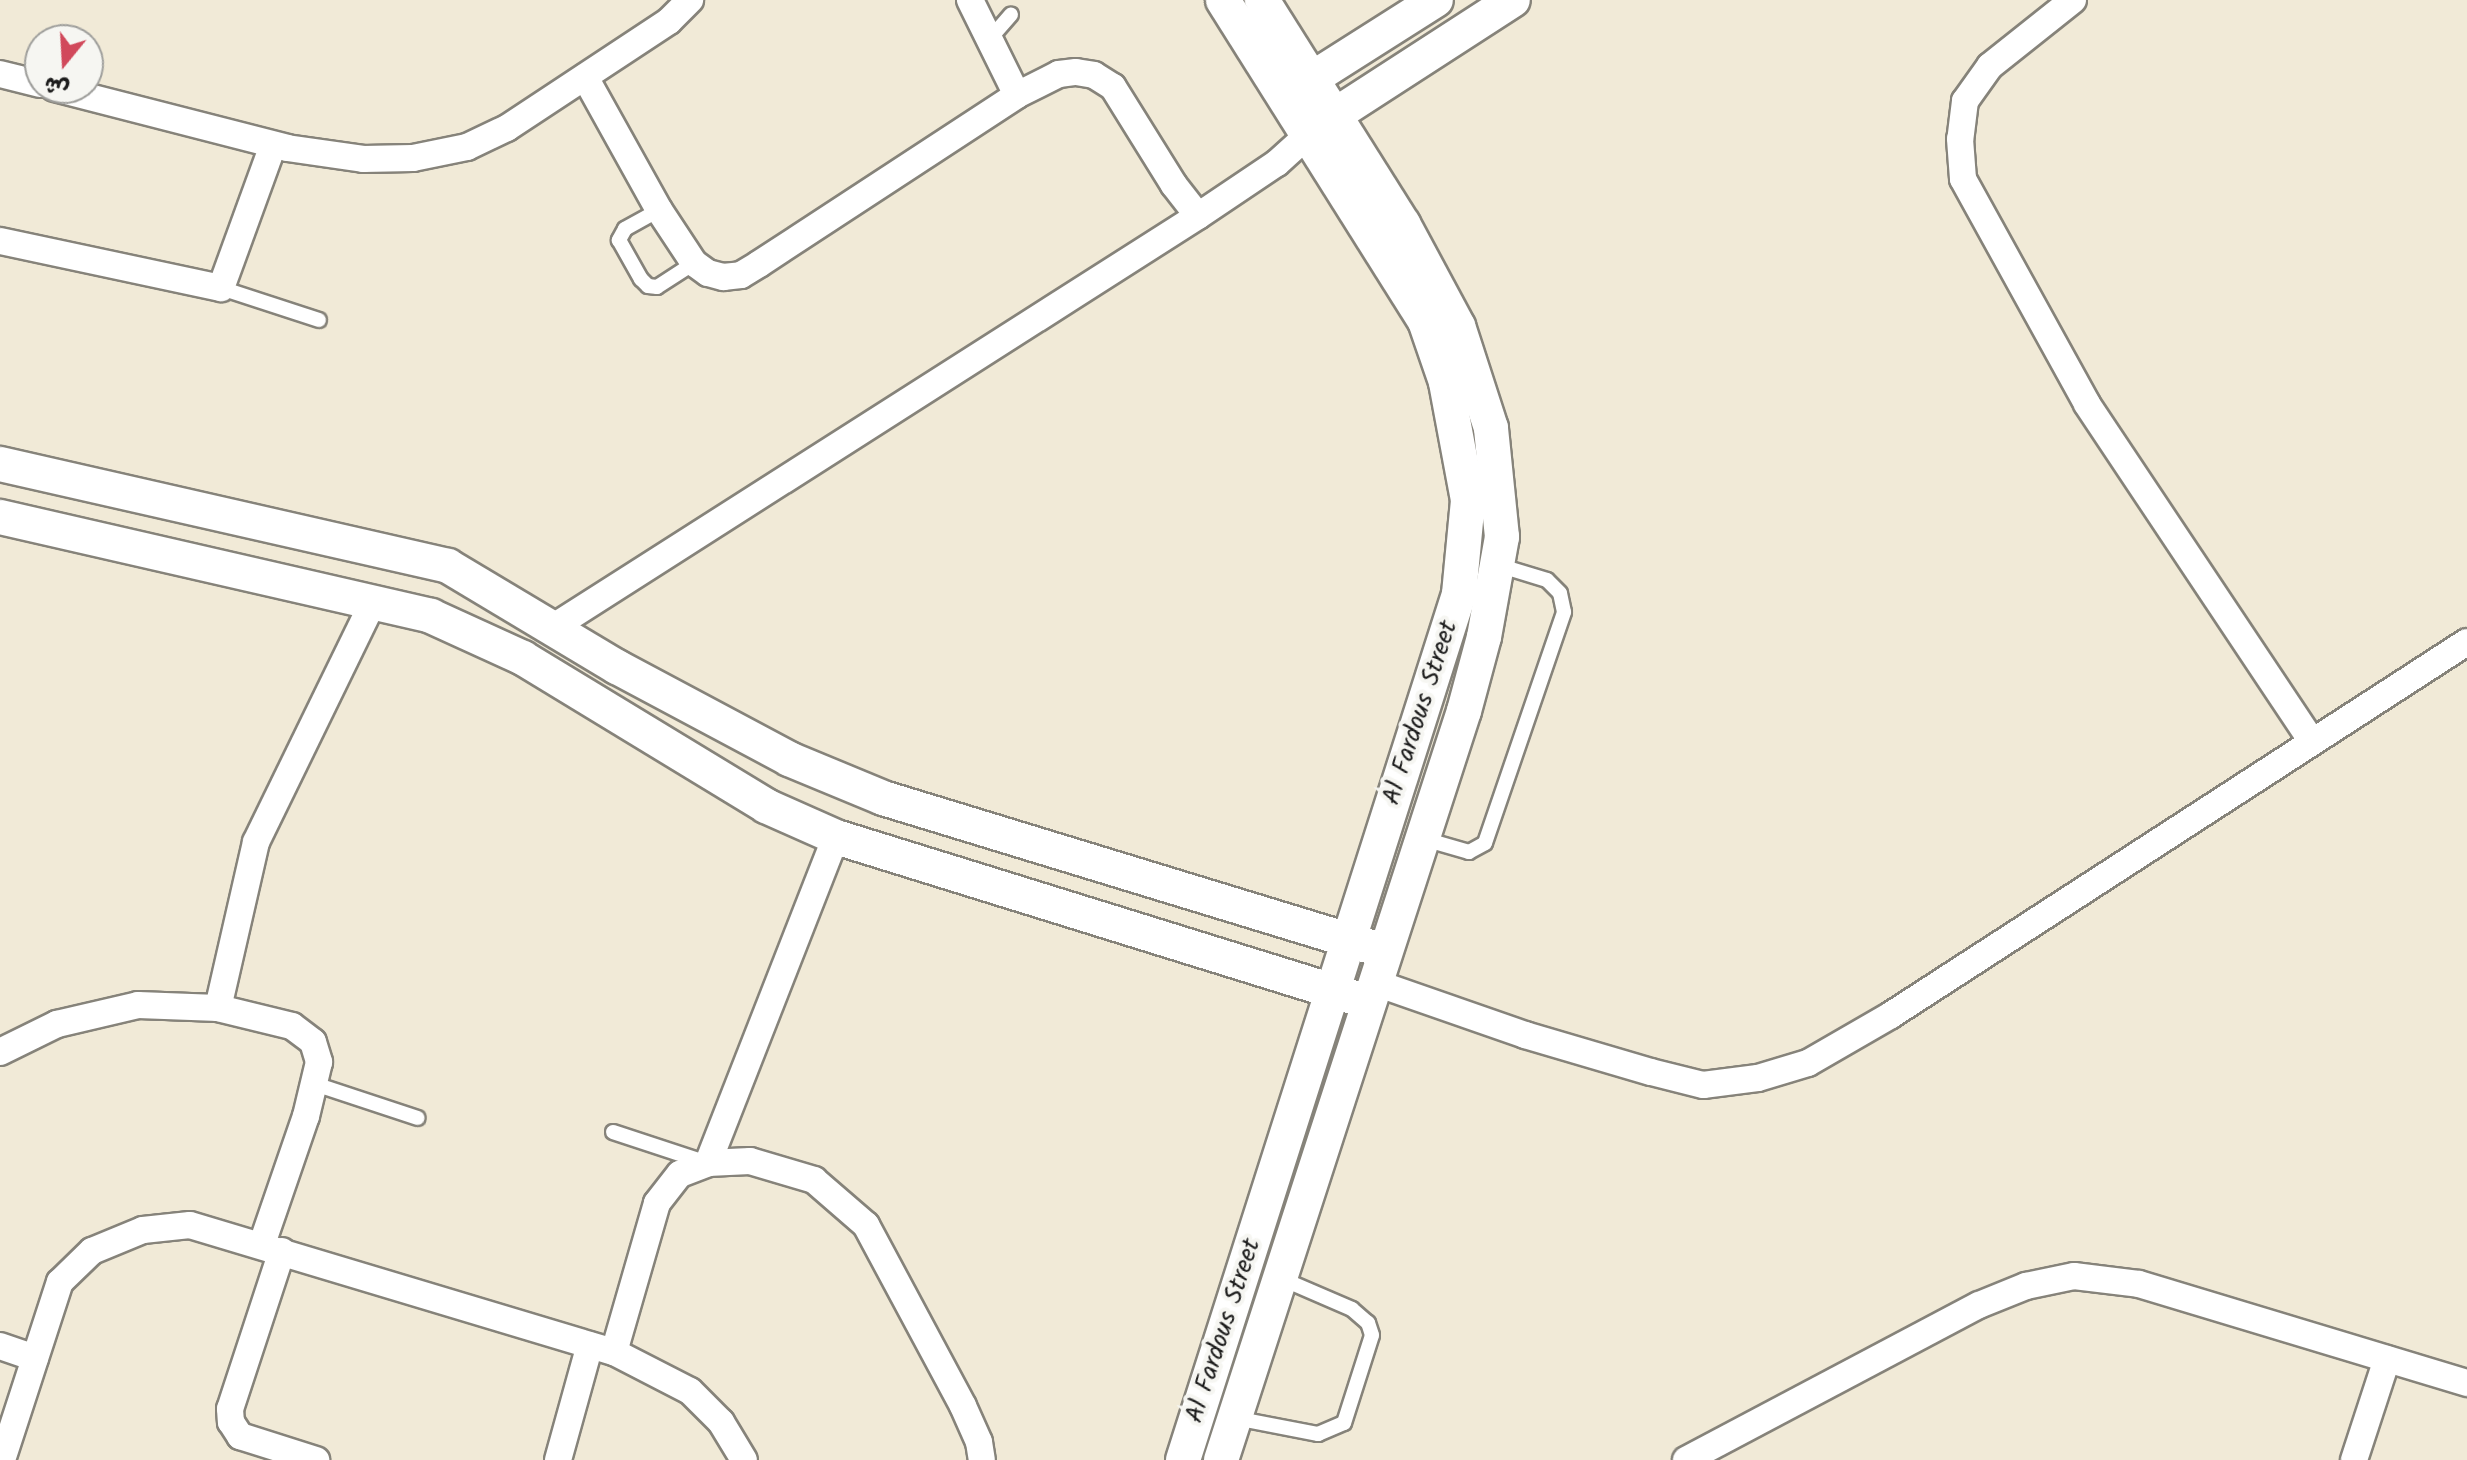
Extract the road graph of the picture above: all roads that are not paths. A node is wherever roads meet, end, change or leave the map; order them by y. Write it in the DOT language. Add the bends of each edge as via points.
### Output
graph roads {
  1 [pos="690,0"];
  2 [pos="970,0"];
  3 [pos="1223,0"];
  4 [pos="1262,0"];
  5 [pos="1436,0"];
  6 [pos="1513,0"];
  7 [pos="2073,0"];
  8 [pos="1011,15"];
  9 [pos="988,42"];
  10 [pos="0,74"];
  11 [pos="585,77"];
  12 [pos="24,80"];
  13 [pos="1298,88"];
  14 [pos="1017,95"];
  15 [pos="104,101"];
  16 [pos="1321,124"];
  17 [pos="273,145"];
  18 [pos="659,210"];
  19 [pos="1198,216"];
  20 [pos="0,241"];
  21 [pos="694,263"];
  22 [pos="221,288"];
  23 [pos="319,320"];
  24 [pos="0,464"];
  25 [pos="0,517"];
  26 [pos="1498,565"];
  27 [pos="373,602"];
  28 [pos="552,628"];
  29 [pos="2467,642"];
  30 [pos="2311,740"];
  31 [pos="836,837"];
  32 [pos="1424,839"];
  33 [pos="1370,875"];
  34 [pos="1407,887"];
  35 [pos="1254,911"];
  36 [pos="1349,940"];
  37 [pos="1238,962"];
  38 [pos="1377,979"];
  39 [pos="1332,991"];
  40 [pos="218,1008"];
  41 [pos="1316,1043"];
  42 [pos="0,1052"];
  43 [pos="1353,1054"];
  44 [pos="315,1084"];
  45 [pos="418,1118"];
  46 [pos="613,1132"];
  47 [pos="708,1163"];
  48 [pos="272,1248"];
  49 [pos="1280,1278"];
  50 [pos="0,1346"];
  51 [pos="602,1348"];
  52 [pos="35,1358"];
  53 [pos="2387,1359"];
  54 [pos="2467,1383"];
  55 [pos="1234,1418"];
  56 [pos="2,1460"];
  57 [pos="316,1460"];
  58 [pos="558,1460"];
  59 [pos="744,1460"];
  60 [pos="982,1460"];
  61 [pos="1183,1460"];
  62 [pos="1221,1460"];
  63 [pos="1686,1460"];
  64 [pos="2354,1460"];
  1 -- 11 [label="street" via="669,21"];
  2 -- 9 [label="street"];
  3 -- 13 [label="street, Al Fardous Street"];
  4 -- 13 [label="street, Al Fardous Street"];
  5 -- 13 [label="street"];
  6 -- 16 [label="street"];
  7 -- 30 [label="street" via="1990,66 1965,101 1960,139 1963,179 2087,404"];
  8 -- 9 [label="lane"];
  9 -- 14 [label="street"];
  10 -- 12 [label="street"];
  11 -- 17 [label="street" via="507,128 467,147 413,158 363,159"];
  11 -- 18 [label="street"];
  13 -- 16 [label="street, Al Fardous Street"];
  14 -- 19 [label="street" via="1059,74 1094,75 1113,87"];
  14 -- 21 [label="street" via="741,275 708,273"];
  15 -- 17 [label="street"];
  16 -- 19 [label="street" via="1277,163"];
  16 -- 26 [label="street, Al Fardous Street" via="1438,284 1477,376 1498,476"];
  16 -- 33 [label="street, Al Fardous Street" via="1425,321 1446,382 1468,500 1459,594"];
  17 -- 22 [label="street"];
  18 -- 21 [label="street"];
  18 -- 21 [label="lane" via="625,229 619,240 641,279 657,287"];
  19 -- 28 [label="street"];
  20 -- 22 [label="street"];
  22 -- 23 [label="lane"];
  24 -- 28 [label="street" via="448,566"];
  25 -- 27 [label="street"];
  26 -- 32 [label="street, Al Fardous Street" via="1484,637"];
  26 -- 32 [label="lane" via="1547,580 1560,593 1564,612 1485,843 1469,852"];
  27 -- 31 [label="street" via="431,616 523,658 766,806"];
  27 -- 40 [label="street" via="256,842"];
  28 -- 35 [label="street" via="789,759 883,798"];
  29 -- 30 [label="street"];
  30 -- 38 [label="street" via="1891,1015 1808,1063 1758,1078 1703,1085 1651,1072 1525,1035"];
  31 -- 37 [label="street"];
  31 -- 47 [label="street"];
  32 -- 34 [label="street, Al Fardous Street"];
  33 -- 34 [label="street"];
  33 -- 36 [label="street, Al Fardous Street"];
  34 -- 38 [label="street, Al Fardous Street"];
  35 -- 36 [label="street"];
  35 -- 37 [label="street" via="1255,939"];
  36 -- 38 [label="street"];
  36 -- 39 [label="street, Al Fardous Street"];
  37 -- 39 [label="street"];
  38 -- 39 [label="street"];
  38 -- 43 [label="street, Al Fardous Street"];
  39 -- 41 [label="street, Al Fardous Street"];
  40 -- 42 [label="street" via="138,1005 57,1024"];
  40 -- 44 [label="street" via="292,1026 313,1042 319,1062"];
  41 -- 43 [label="street"];
  41 -- 61 [label="street, Al Fardous Street"];
  43 -- 49 [label="street, Al Fardous Street"];
  44 -- 45 [label="lane"];
  44 -- 48 [label="street"];
  46 -- 47 [label="lane"];
  47 -- 51 [label="street" via="680,1174 657,1203"];
  47 -- 60 [label="street" via="750,1161 814,1180 866,1225 963,1406"];
  48 -- 51 [label="street"];
  48 -- 52 [label="street" via="190,1225 143,1230 92,1251 60,1282"];
  48 -- 57 [label="street" via="231,1422 240,1436"];
  49 -- 55 [label="street, Al Fardous Street"];
  49 -- 55 [label="lane" via="1352,1309 1368,1323 1372,1335 1349,1409 1344,1423 1318,1434"];
  50 -- 52 [label="street"];
  51 -- 58 [label="street"];
  51 -- 59 [label="street" via="690,1391 721,1422"];
  52 -- 56 [label="street"];
  53 -- 54 [label="street"];
  53 -- 63 [label="street" via="2139,1284 2074,1276 2026,1286 1979,1305"];
  53 -- 64 [label="street"];
  55 -- 62 [label="street, Al Fardous Street"];
}
